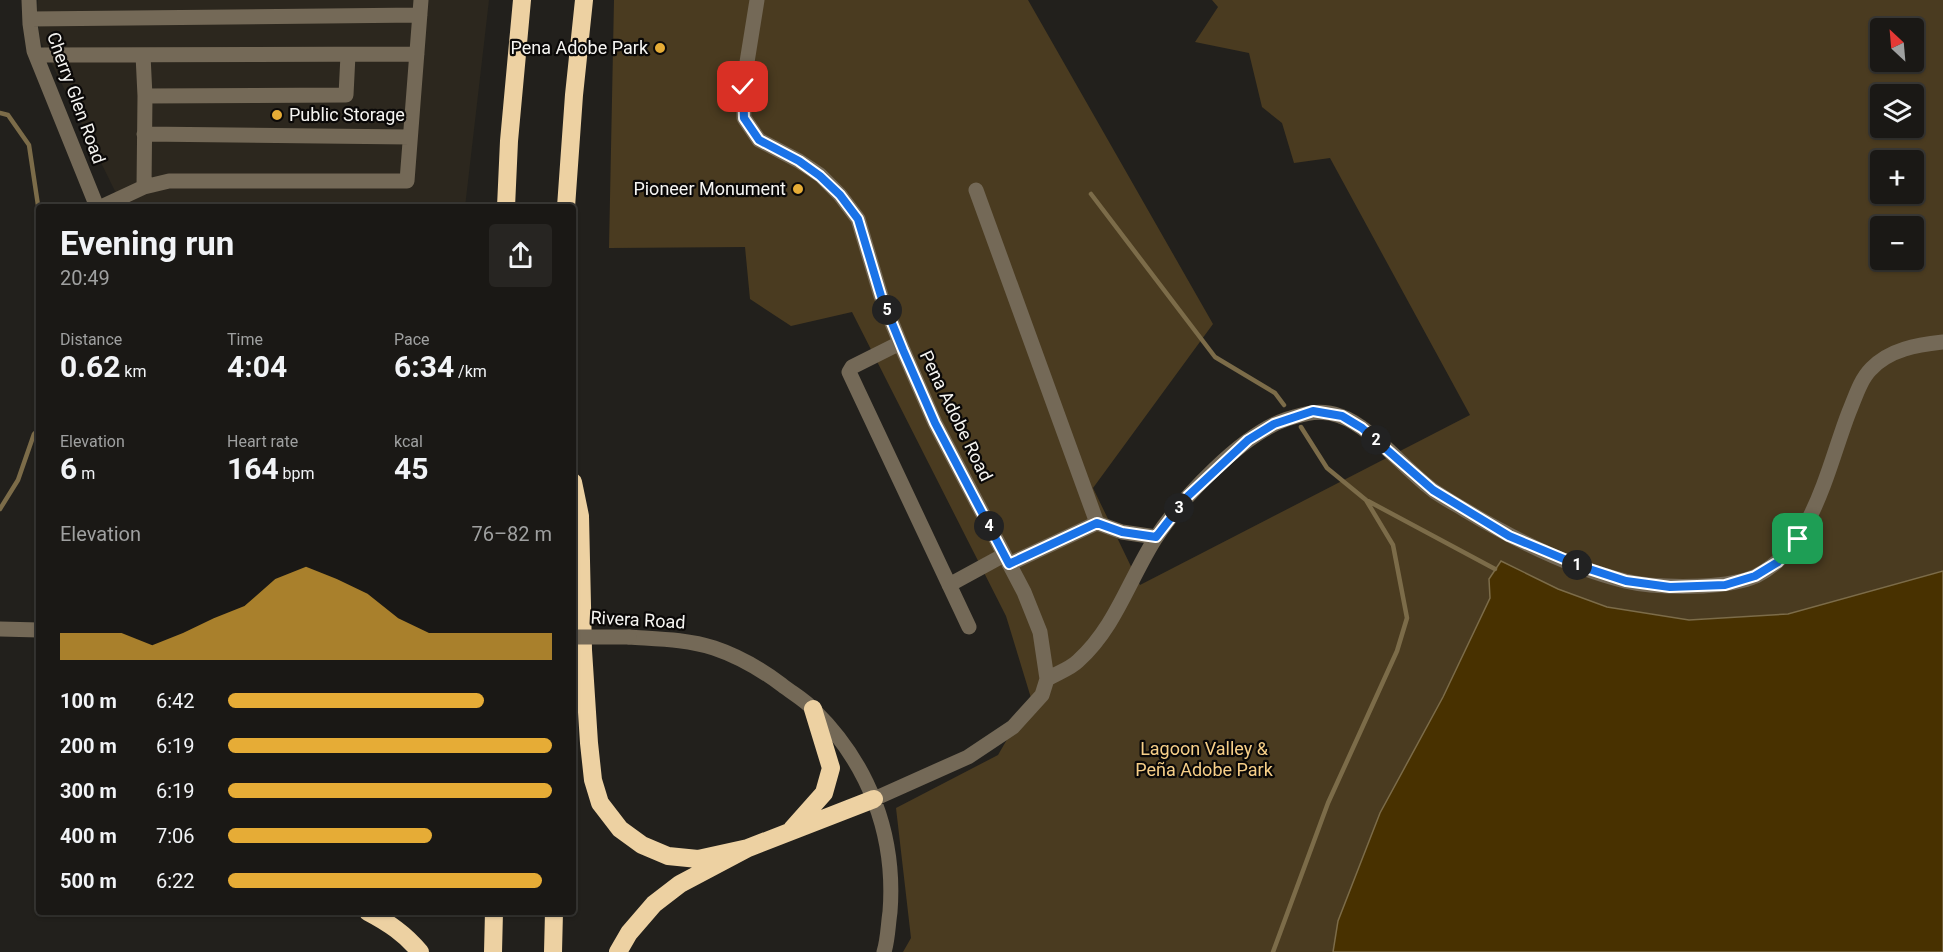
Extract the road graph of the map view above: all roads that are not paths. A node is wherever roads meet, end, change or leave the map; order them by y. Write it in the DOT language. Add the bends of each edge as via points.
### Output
graph roads {
  1 [pos="29,0"];
  2 [pos="522,0"];
  3 [pos="584,0"];
  4 [pos="757,0"];
  5 [pos="421,8"];
  6 [pos="30,19"];
  7 [pos="417,54"];
  8 [pos="36,55"];
  9 [pos="143,55"];
  10 [pos="348,55"];
  11 [pos="145,96"];
  12 [pos="144,134"];
  13 [pos="410,137"];
  14 [pos="144,187"];
  15 [pos="976,190"];
  16 [pos="98,204"];
  17 [pos="106,204"];
  18 [pos="506,204"];
  19 [pos="566,204"];
  20 [pos="1943,342"];
  21 [pos="900,343"];
  22 [pos="576,497"];
  23 [pos="1097,523"];
  24 [pos="1156,537"];
  25 [pos="1006,559"];
  26 [pos="949,585"];
  27 [pos="969,627"];
  28 [pos="0,629"];
  29 [pos="36,630"];
  30 [pos="576,637"];
  31 [pos="1047,679"];
  32 [pos="813,709"];
  33 [pos="874,799"];
  34 [pos="790,831"];
  35 [pos="748,848"];
  36 [pos="374,915"];
  37 [pos="494,915"];
  38 [pos="554,915"];
  39 [pos="420,952"];
  40 [pos="493,952"];
  41 [pos="553,952"];
  42 [pos="618,952"];
  43 [pos="884,952"];
  1 -- 6 [label="street, Cherry Glen Road"];
  2 -- 18 [label="highway"];
  3 -- 19 [label="highway"];
  4 -- 21 [label="street, Pena Adobe Road" via="743,87 744,118 759,140 820,176 858,219"];
  5 -- 6 [label="street"];
  5 -- 7 [label="street"];
  6 -- 8 [label="street, Cherry Glen Road"];
  7 -- 10 [label="street"];
  7 -- 13 [label="street"];
  8 -- 9 [label="street"];
  8 -- 16 [label="street, Cherry Glen Road"];
  9 -- 10 [label="street"];
  9 -- 11 [label="street"];
  10 -- 11 [label="street" via="346,95"];
  11 -- 12 [label="street"];
  12 -- 13 [label="street"];
  12 -- 14 [label="street"];
  13 -- 14 [label="street" via="407,180 188,181"];
  14 -- 17 [label="street"];
  15 -- 23 [label="street"];
  20 -- 24 [label="street" via="1903,349 1870,370 1857,392 1798,539 1778,562 1755,576 1725,585 1670,587 1626,581 1530,545 1433,490 1362,428 1342,416 1313,411 1274,424 1248,440 1188,496"];
  21 -- 25 [label="street, Pena Adobe Road" via="935,423"];
  21 -- 26 [label="street" via="849,372"];
  22 -- 35 [label="highway" via="589,743 600,803 620,829 642,845 668,856 698,859"];
  23 -- 24 [label="street"];
  23 -- 25 [label="street"];
  24 -- 31 [label="street" via="1105,633 1076,663"];
  25 -- 26 [label="street"];
  25 -- 31 [label="street, Pena Adobe Road" via="1040,632"];
  26 -- 27 [label="street"];
  28 -- 29 [label="street"];
  30 -- 32 [label="street, Rivera Road, bridge" via="684,641 715,648 766,673"];
  31 -- 33 [label="street" via="1042,695 1013,727 968,757"];
  32 -- 33 [label="street, Rivera Road" via="854,760"];
  32 -- 34 [label="highway" via="831,768 824,793"];
  33 -- 34 [label="highway"];
  33 -- 43 [label="street, Rivera Road" via="886,837 892,885"];
  34 -- 35 [label="highway"];
  35 -- 42 [label="highway" via="680,884 654,904"];
  36 -- 39 [label="highway" via="409,938"];
  37 -- 40 [label="highway"];
  38 -- 41 [label="highway"];
}
